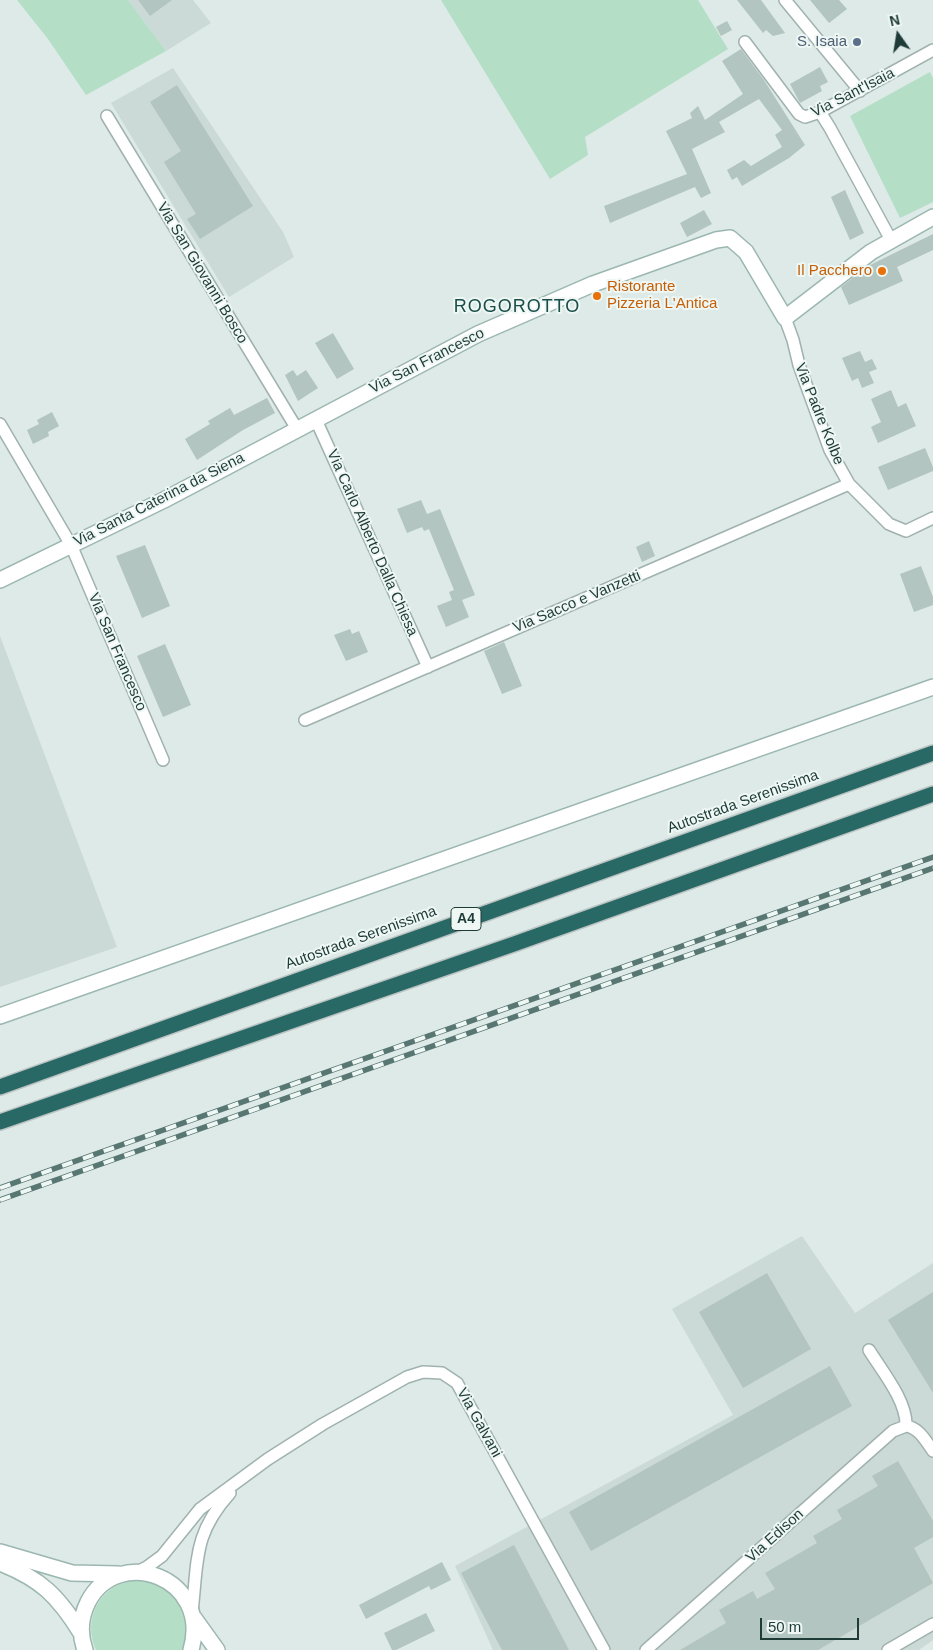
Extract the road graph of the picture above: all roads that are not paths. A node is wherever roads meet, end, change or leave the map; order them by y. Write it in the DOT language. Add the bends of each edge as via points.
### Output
graph roads {
  1 [pos="785,0"];
  2 [pos="745,42"];
  3 [pos="933,50"];
  4 [pos="860,91"];
  5 [pos="820,112"];
  6 [pos="107,116"];
  7 [pos="933,217"];
  8 [pos="891,240"];
  9 [pos="785,318"];
  10 [pos="316,420"];
  11 [pos="0,424"];
  12 [pos="297,430"];
  13 [pos="849,484"];
  14 [pos="933,518"];
  15 [pos="71,545"];
  16 [pos="0,580"];
  17 [pos="428,667"];
  18 [pos="933,687"];
  19 [pos="305,720"];
  20 [pos="933,753"];
  21 [pos="163,760"];
  22 [pos="933,794"];
  23 [pos="4,1014"];
  24 [pos="0,1087"];
  25 [pos="0,1122"];
  26 [pos="870,1350"];
  27 [pos="906,1426"];
  28 [pos="933,1451"];
  29 [pos="245,1476"];
  30 [pos="0,1552"];
  31 [pos="0,1563"];
  32 [pos="131,1573"];
  33 [pos="193,1615"];
  34 [pos="933,1624"];
  35 [pos="82,1643"];
  36 [pos="191,1650"];
  37 [pos="217,1650"];
  38 [pos="604,1650"];
  39 [pos="646,1650"];
  40 [pos="888,1650"];
  1 -- 4 [label="street"];
  2 -- 5 [label="street, Via Sant'Isaia" via="799,114 805,117"];
  3 -- 4 [label="street, Via Sant'Isaia"];
  4 -- 5 [label="street, Via Sant'Isaia"];
  5 -- 8 [label="street"];
  6 -- 12 [label="street, Via San Giovanni Bosco"];
  7 -- 8 [label="street"];
  8 -- 9 [label="street"];
  9 -- 10 [label="street, Via San Francesco" via="746,252 730,238 716,240 593,284 478,334"];
  9 -- 13 [label="street, Via Padre Kolbe" via="830,450"];
  10 -- 12 [label="street, Via Santa Caterina da Siena"];
  10 -- 17 [label="street, Via Carlo Alberto Dalla Chiesa"];
  11 -- 15 [label="street, Via San Francesco"];
  12 -- 15 [label="street, Via Santa Caterina da Siena"];
  13 -- 14 [label="street, Via Padre Kolbe" via="890,524 906,531"];
  13 -- 17 [label="street, Via Sacco e Vanzetti"];
  15 -- 16 [label="street, Via Santa Caterina da Siena"];
  15 -- 21 [label="street, Via San Francesco"];
  17 -- 19 [label="street, Via Sacco e Vanzetti"];
  18 -- 23 [label="street"];
  20 -- 24 [label="highway, Autostrada Serenissima / A4"];
  22 -- 25 [label="highway"];
  26 -- 27 [label="street" via="903,1406"];
  27 -- 28 [label="street" via="916,1430"];
  27 -- 39 [label="street, Via Edison" via="893,1431"];
  29 -- 32 [label="street, Via Galvani" via="200,1509 162,1556 147,1568"];
  29 -- 33 [label="street, Via Galvani" via="222,1502 204,1531 196,1558"];
  29 -- 38 [label="street, Via Galvani" via="323,1424 407,1377 423,1372 442,1373 457,1383"];
  30 -- 32 [label="street" via="72,1573"];
  31 -- 35 [label="street" via="47,1588 60,1601"];
  32 -- 33 [label="street" via="155,1575 171,1583 184,1596"];
  32 -- 35 [label="street" via="106,1582 92,1596 83,1613"];
  33 -- 36 [label="street" via="195,1636"];
  33 -- 37 [label="street"];
  34 -- 40 [label="street"];
}
